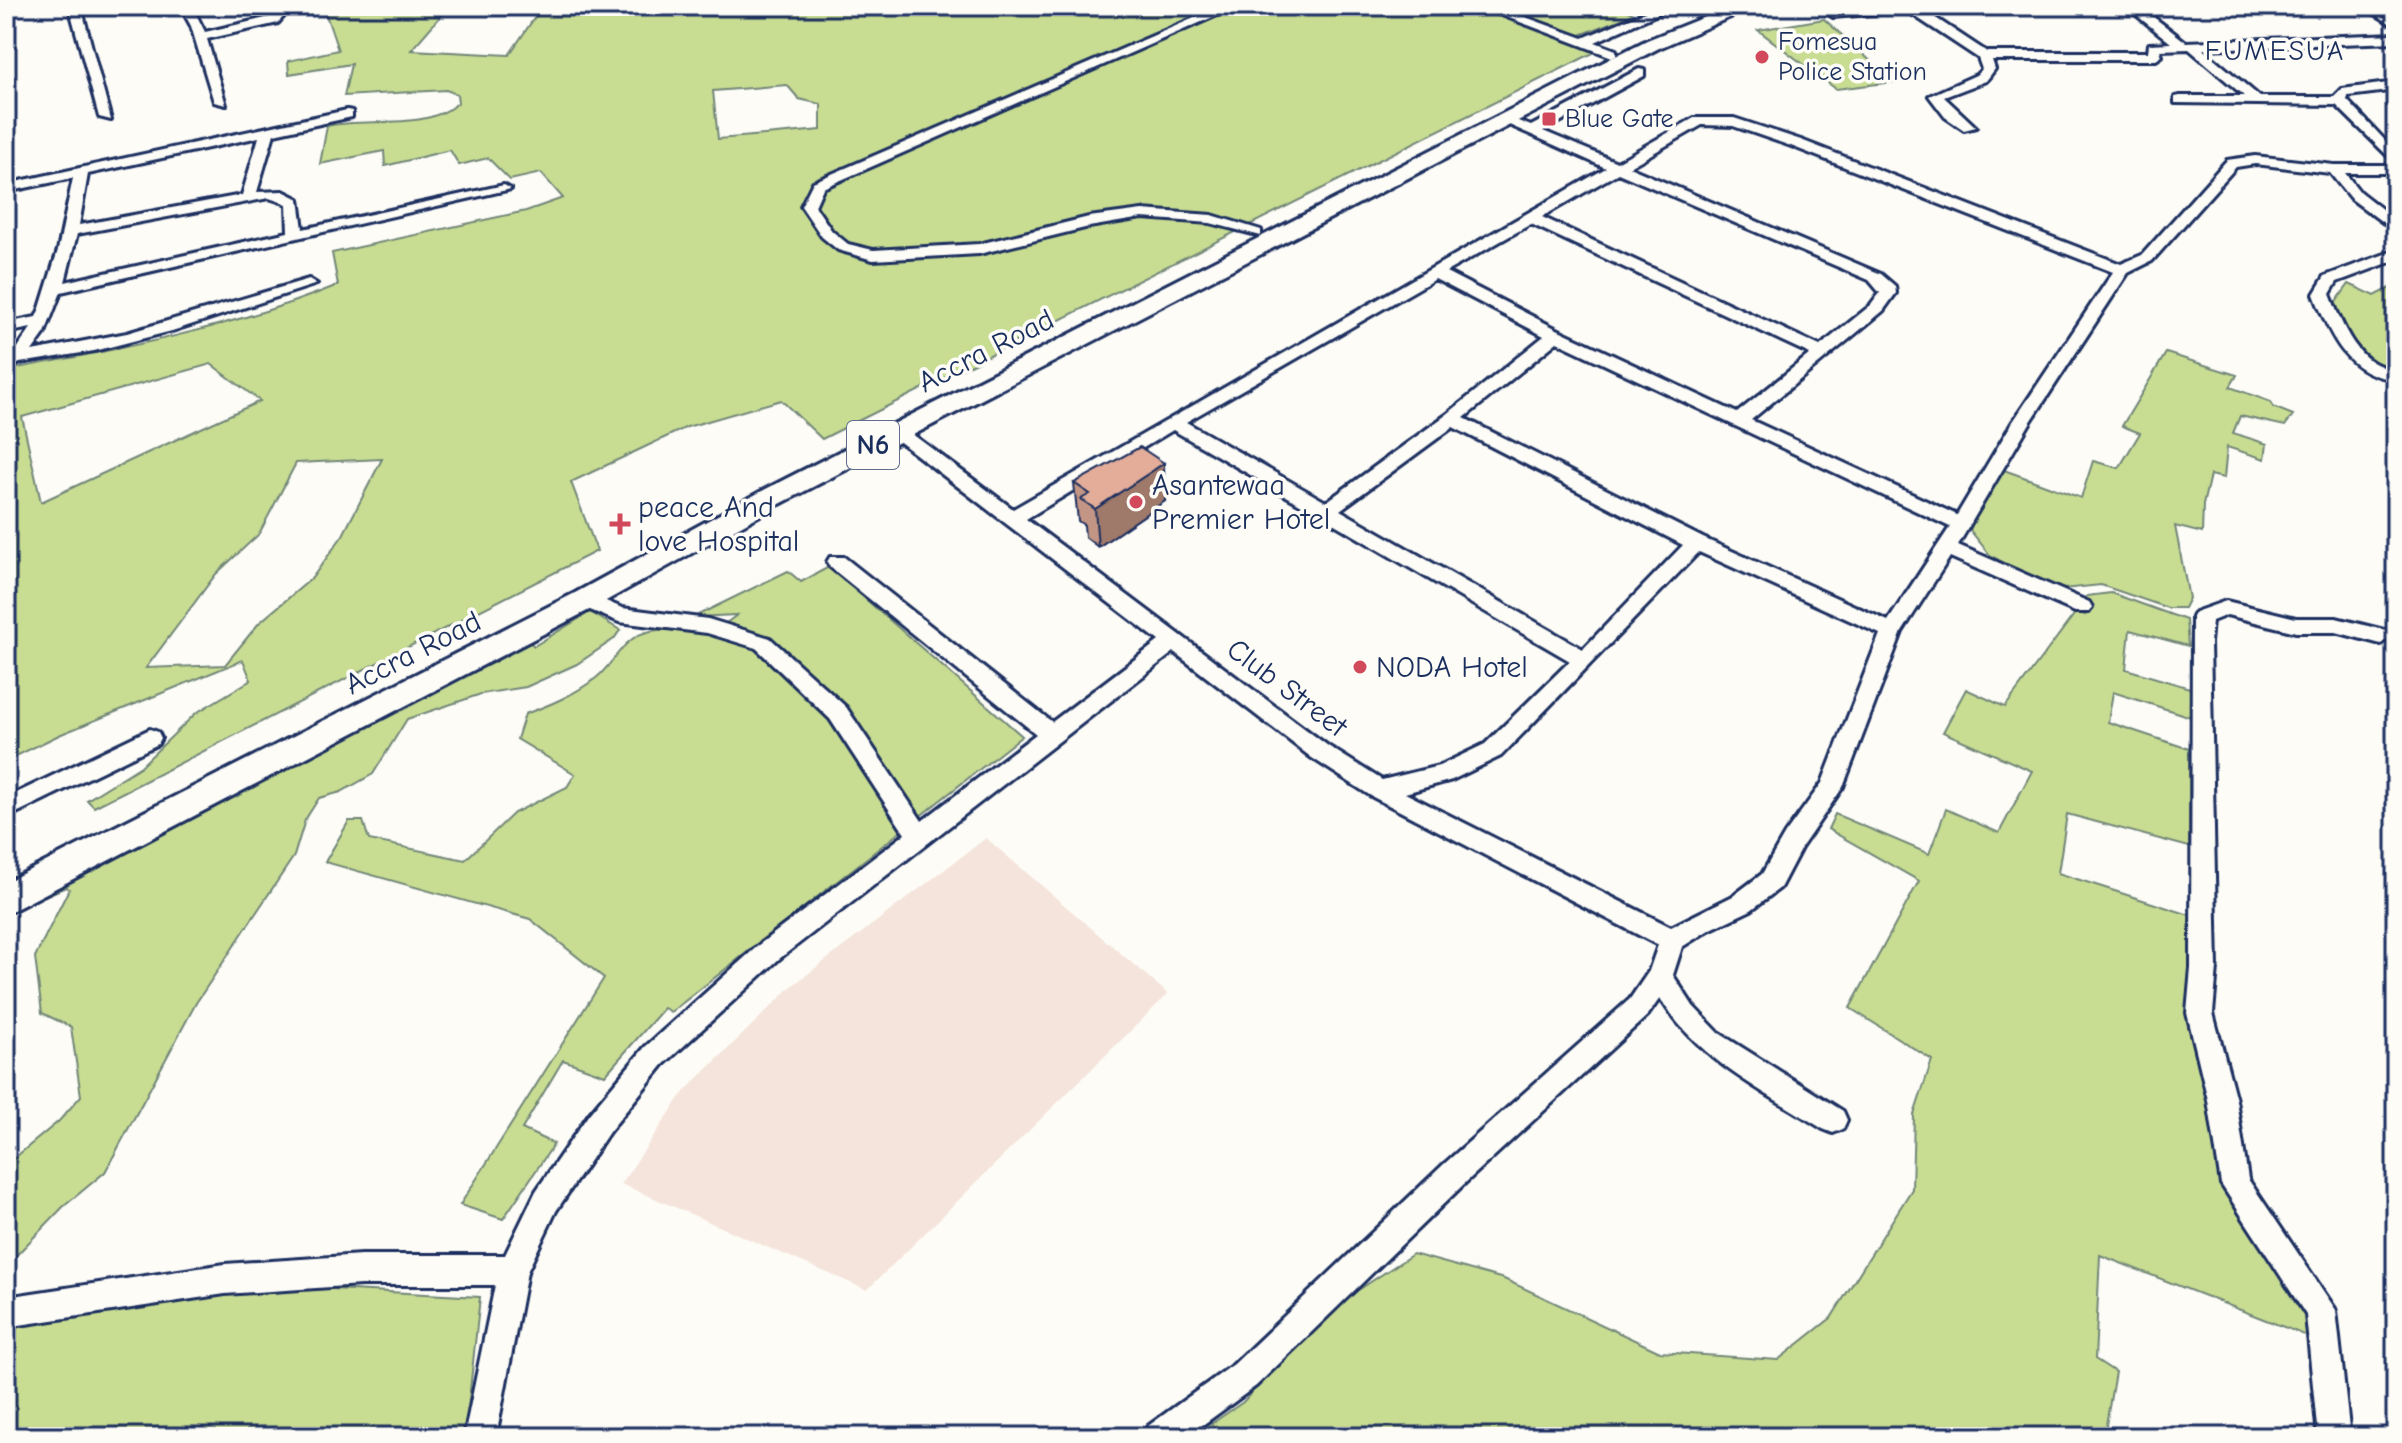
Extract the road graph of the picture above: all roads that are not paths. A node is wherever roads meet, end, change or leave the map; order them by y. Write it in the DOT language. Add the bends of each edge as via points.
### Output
graph roads {
  1 [pos="75,6"];
  2 [pos="186,6"];
  3 [pos="273,6"];
  4 [pos="1232,6"];
  5 [pos="1484,6"];
  6 [pos="1669,6"];
  7 [pos="1718,6"];
  8 [pos="1747,6"];
  9 [pos="1920,6"];
  10 [pos="2131,6"];
  11 [pos="2368,6"];
  12 [pos="1910,7"];
  13 [pos="1833,13"];
  14 [pos="2390,16"];
  15 [pos="2396,23"];
  16 [pos="200,37"];
  17 [pos="2396,38"];
  18 [pos="1583,43"];
  19 [pos="2186,45"];
  20 [pos="1612,53"];
  21 [pos="1984,56"];
  22 [pos="1639,73"];
  23 [pos="2396,86"];
  24 [pos="2255,99"];
  25 [pos="2180,100"];
  26 [pos="2340,101"];
  27 [pos="221,102"];
  28 [pos="347,114"];
  29 [pos="106,117"];
  30 [pos="1505,120"];
  31 [pos="1969,127"];
  32 [pos="268,130"];
  33 [pos="1533,131"];
  34 [pos="2396,160"];
  35 [pos="1618,166"];
  36 [pos="2334,169"];
  37 [pos="2396,169"];
  38 [pos="81,174"];
  39 [pos="6,188"];
  40 [pos="504,189"];
  41 [pos="248,198"];
  42 [pos="1531,218"];
  43 [pos="2396,227"];
  44 [pos="69,231"];
  45 [pos="1256,233"];
  46 [pos="296,234"];
  47 [pos="2396,255"];
  48 [pos="2122,270"];
  49 [pos="1436,273"];
  50 [pos="309,284"];
  51 [pos="55,289"];
  52 [pos="41,321"];
  53 [pos="6,328"];
  54 [pos="1555,335"];
  55 [pos="1820,353"];
  56 [pos="13,361"];
  57 [pos="2393,376"];
  58 [pos="1452,419"];
  59 [pos="1741,419"];
  60 [pos="1173,422"];
  61 [pos="898,432"];
  62 [pos="1326,511"];
  63 [pos="1013,518"];
  64 [pos="1961,525"];
  65 [pos="1696,543"];
  66 [pos="1946,547"];
  67 [pos="837,562"];
  68 [pos="585,600"];
  69 [pos="2082,607"];
  70 [pos="1892,631"];
  71 [pos="2381,636"];
  72 [pos="1174,641"];
  73 [pos="1585,660"];
  74 [pos="1050,733"];
  75 [pos="150,738"];
  76 [pos="1379,790"];
  77 [pos="6,809"];
  78 [pos="920,837"];
  79 [pos="6,874"];
  80 [pos="6,899"];
  81 [pos="1672,940"];
  82 [pos="1660,976"];
  83 [pos="1833,1120"];
  84 [pos="513,1270"];
  85 [pos="6,1312"];
  86 [pos="480,1437"];
  87 [pos="1159,1437"];
  88 [pos="2334,1437"];
  1 -- 29 [label="street"];
  2 -- 16 [label="street"];
  3 -- 16 [label="street" via="279,15 274,20"];
  4 -- 45 [label="street" via="818,185 808,206 843,247 873,255 979,249 1142,214 1212,219"];
  5 -- 18 [label="street"];
  6 -- 18 [label="street"];
  7 -- 20 [label="highway, Accra Road / N6"];
  8 -- 30 [label="highway, Accra Road / N6" via="1653,44"];
  9 -- 12 [label="street"];
  10 -- 19 [label="street"];
  11 -- 14 [label="street"];
  12 -- 13 [label="street"];
  12 -- 21 [label="street"];
  14 -- 15 [label="street"];
  16 -- 27 [label="street"];
  17 -- 19 [label="street"];
  18 -- 20 [label="street"];
  19 -- 21 [label="street" via="2153,47 2156,56"];
  19 -- 24 [label="street"];
  20 -- 45 [label="highway, Accra Road / N6"];
  21 -- 31 [label="street" via="1989,69 1981,78 1936,96"];
  22 -- 33 [label="street"];
  23 -- 26 [label="street" via="2342,93"];
  24 -- 25 [label="street"];
  24 -- 26 [label="street"];
  26 -- 34 [label="street"];
  28 -- 32 [label="street"];
  30 -- 33 [label="street"];
  30 -- 61 [label="highway, Accra Road / N6"];
  32 -- 38 [label="street"];
  32 -- 41 [label="street"];
  33 -- 35 [label="street"];
  35 -- 42 [label="street"];
  35 -- 48 [label="street" via="1699,121 1734,122"];
  35 -- 55 [label="street" via="1887,286 1877,308"];
  36 -- 37 [label="street"];
  36 -- 43 [label="street" via="2355,195"];
  36 -- 48 [label="street" via="2255,160 2232,163 2147,258"];
  38 -- 39 [label="street"];
  38 -- 44 [label="street"];
  40 -- 46 [label="street"];
  41 -- 44 [label="street"];
  41 -- 46 [label="street" via="269,194 291,199"];
  42 -- 49 [label="street"];
  42 -- 55 [label="street"];
  44 -- 51 [label="street"];
  45 -- 79 [label="highway, Accra Road / N6"];
  46 -- 51 [label="street"];
  47 -- 57 [label="street" via="2331,279 2322,294 2335,330 2364,365"];
  48 -- 64 [label="street"];
  49 -- 54 [label="street"];
  49 -- 60 [label="street"];
  50 -- 56 [label="street" via="143,334"];
  51 -- 52 [label="street"];
  52 -- 53 [label="street"];
  52 -- 56 [label="street"];
  54 -- 58 [label="street"];
  54 -- 59 [label="street"];
  55 -- 59 [label="street"];
  58 -- 62 [label="street"];
  58 -- 65 [label="street"];
  59 -- 64 [label="street"];
  60 -- 62 [label="street"];
  60 -- 63 [label="street"];
  61 -- 63 [label="street, Club Street"];
  61 -- 68 [label="highway, Accra Road / N6"];
  62 -- 73 [label="street"];
  63 -- 72 [label="street, Club Street"];
  64 -- 66 [label="street"];
  65 -- 70 [label="street"];
  65 -- 73 [label="street"];
  66 -- 69 [label="street"];
  66 -- 70 [label="street"];
  67 -- 74 [label="street"];
  68 -- 78 [label="street" via="619,615 708,626 763,643 838,713"];
  68 -- 80 [label="highway, Accra Road / N6"];
  70 -- 81 [label="street" via="1832,787 1771,881 1742,903"];
  71 -- 88 [label="street" via="2336,625 2296,625 2226,608 2202,617 2200,643 2200,1013 2222,1100 2235,1184 2321,1310"];
  72 -- 74 [label="street"];
  72 -- 76 [label="street, Club Street"];
  73 -- 76 [label="street" via="1493,750 1444,774"];
  74 -- 78 [label="street"];
  75 -- 77 [label="street"];
  76 -- 81 [label="street, Club Street"];
  78 -- 84 [label="street" via="770,951 654,1056 599,1123 546,1201"];
  81 -- 82 [label="street"];
  82 -- 83 [label="street" via="1710,1042"];
  82 -- 87 [label="street" via="1639,1007 1454,1174 1245,1375"];
  84 -- 85 [label="street" via="361,1270 225,1279"];
  84 -- 86 [label="street"];
}
